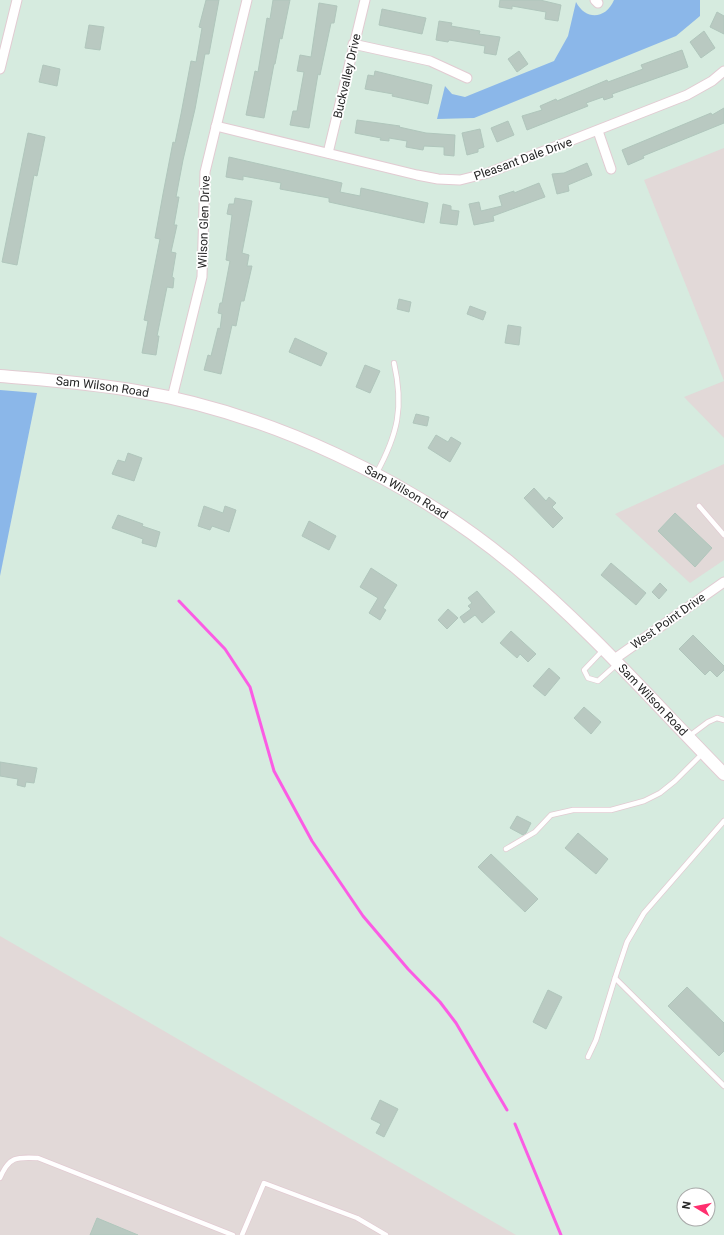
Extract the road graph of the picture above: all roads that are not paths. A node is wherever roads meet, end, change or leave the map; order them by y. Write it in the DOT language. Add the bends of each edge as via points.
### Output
graph roads {
  1 [pos="17,0"];
  2 [pos="247,0"];
  3 [pos="365,0"];
  4 [pos="354,44"];
  5 [pos="0,70"];
  6 [pos="724,71"];
  7 [pos="467,78"];
  8 [pos="216,126"];
  9 [pos="598,131"];
  10 [pos="328,153"];
  11 [pos="611,169"];
  12 [pos="394,363"];
  13 [pos="0,376"];
  14 [pos="172,398"];
  15 [pos="376,475"];
  16 [pos="699,506"];
  17 [pos="724,534"];
  18 [pos="724,582"];
  19 [pos="603,650"];
  20 [pos="615,662"];
  21 [pos="724,720"];
  22 [pos="688,737"];
  23 [pos="703,753"];
  24 [pos="724,774"];
  25 [pos="724,821"];
  26 [pos="506,849"];
  27 [pos="615,978"];
  28 [pos="588,1058"];
  29 [pos="724,1086"];
  30 [pos="0,1178"];
  31 [pos="234,1235"];
  32 [pos="242,1235"];
  33 [pos="386,1235"];
  1 -- 5 [label="street"];
  2 -- 8 [label="street, Wilson Glen Drive"];
  3 -- 4 [label="street, Buckvalley Drive"];
  4 -- 7 [label="street" via="430,62"];
  4 -- 10 [label="street, Buckvalley Drive"];
  6 -- 9 [label="street, Pleasant Dale Drive" via="687,95"];
  8 -- 10 [label="street, Pleasant Dale Drive"];
  8 -- 14 [label="street, Wilson Glen Drive" via="205,172 202,277"];
  9 -- 10 [label="street, Pleasant Dale Drive" via="512,164 460,180 417,175"];
  9 -- 11 [label="street"];
  12 -- 15 [label="lane" via="399,385 399,417 388,451"];
  13 -- 14 [label="street, Sam Wilson Road" via="75,382"];
  14 -- 15 [label="street, Sam Wilson Road" via="224,411 270,427"];
  15 -- 19 [label="street, Sam Wilson Road" via="438,511 495,551 560,607"];
  16 -- 17 [label="lane"];
  18 -- 20 [label="street, West Point Drive"];
  19 -- 20 [label="street, Sam Wilson Road"];
  19 -- 20 [label="lane" via="584,670 588,678 598,681"];
  20 -- 22 [label="street, Sam Wilson Road"];
  21 -- 22 [label="lane" via="717,718 708,722"];
  22 -- 23 [label="street, Sam Wilson Road"];
  23 -- 24 [label="street, Sam Wilson Road"];
  23 -- 26 [label="lane" via="674,781 644,800 611,810 573,810 551,815 535,832"];
  25 -- 27 [label="lane" via="644,913 627,942"];
  27 -- 28 [label="lane"];
  27 -- 29 [label="lane"];
  30 -- 31 [label="lane" via="5,1165 18,1157 38,1158"];
  32 -- 33 [label="lane" via="264,1183 357,1218"];
}
